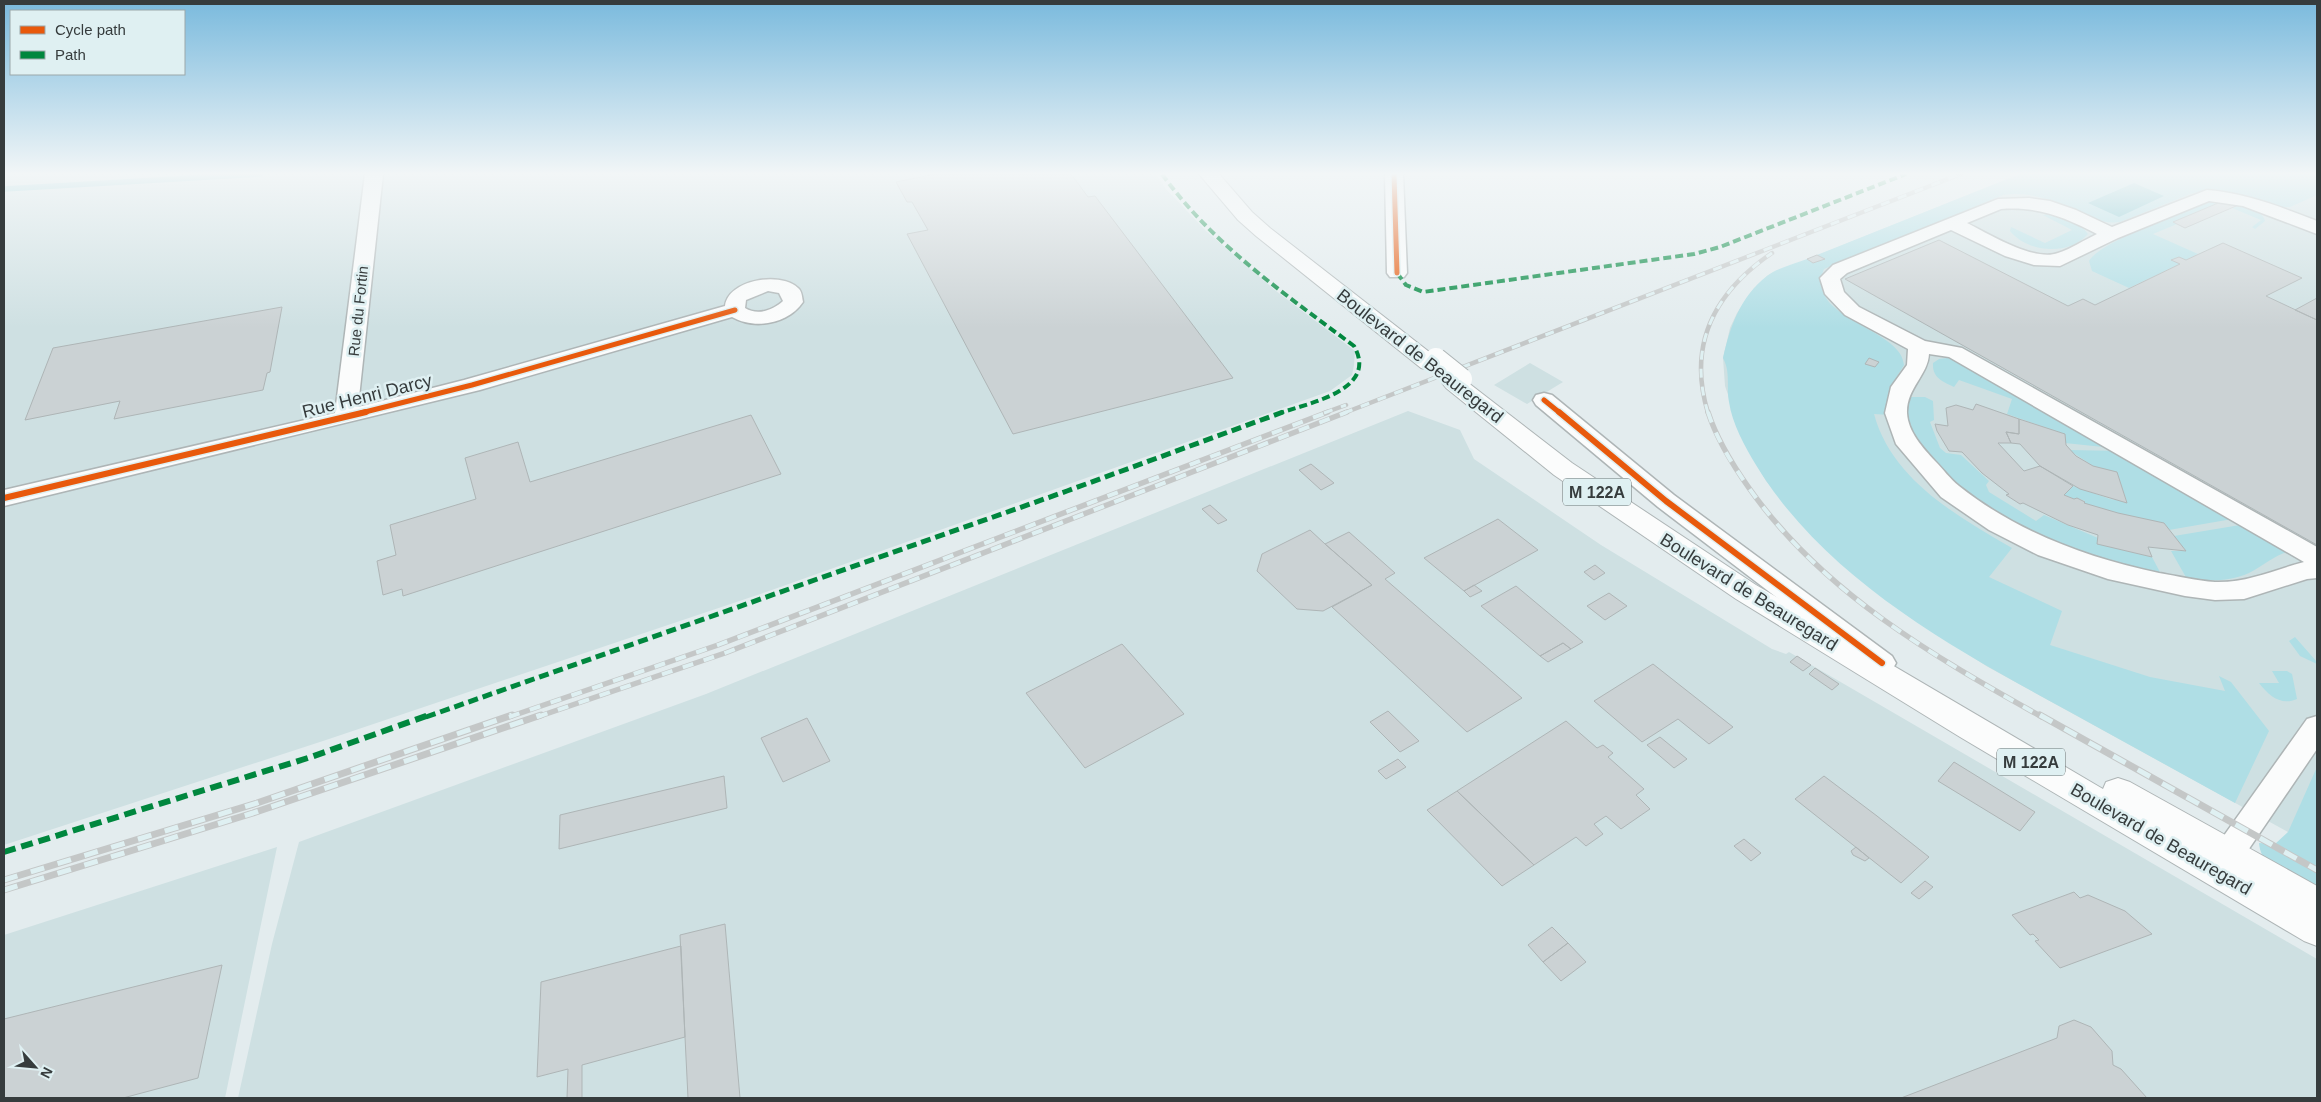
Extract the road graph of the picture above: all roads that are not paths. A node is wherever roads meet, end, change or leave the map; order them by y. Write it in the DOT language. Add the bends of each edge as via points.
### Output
graph roads {
  1 [pos="368,225"];
  2 [pos="1256,225"];
  3 [pos="1396,225"];
  4 [pos="1943,225"];
  5 [pos="1958,225"];
  6 [pos="2095,225"];
  7 [pos="2132,225"];
  8 [pos="2111,234"];
  9 [pos="1397,272"];
  10 [pos="735,310"];
  11 [pos="1919,346"];
  12 [pos="1457,381"];
  13 [pos="1544,400"];
  14 [pos="346,417"];
  15 [pos="4,498"];
  16 [pos="2317,558"];
  17 [pos="2317,569"];
  18 [pos="1882,663"];
  19 [pos="2317,727"];
  20 [pos="2229,853"];
  21 [pos="2317,904"];
  22 [pos="2317,930"];
  1 -- 14 [label="street, Rue du Fortin"];
  2 -- 12 [label="main road, Boulevard de Beauregard / M 122A"];
  3 -- 9 [label="street"];
  4 -- 11 [label="street" via="1840,269 1830,278 1835,294 1852,311"];
  5 -- 8 [label="street" via="2034,259 2060,260"];
  6 -- 8 [label="street"];
  7 -- 8 [label="street"];
  10 -- 14 [label="street, Rue Henri Darcy"];
  11 -- 16 [label="street" via="1955,352"];
  11 -- 17 [label="street" via="1918,365 1902,387 1896,413 1907,444 1950,491 1998,524 2047,549 2117,573 2185,587 2214,591 2244,590"];
  12 -- 18 [label="main road, Boulevard de Beauregard / M 122A" via="1666,529 1788,608"];
  12 -- 22 [label="main road, Boulevard de Beauregard / M 122A" via="1563,468 1746,592"];
  13 -- 18 [label="street" via="1666,501"];
  14 -- 15 [label="street, Rue Henri Darcy"];
  18 -- 20 [label="main road, Boulevard de Beauregard / M 122A"];
  19 -- 20 [label="street"];
  20 -- 21 [label="main road, Boulevard de Beauregard / M 122A"];
}
